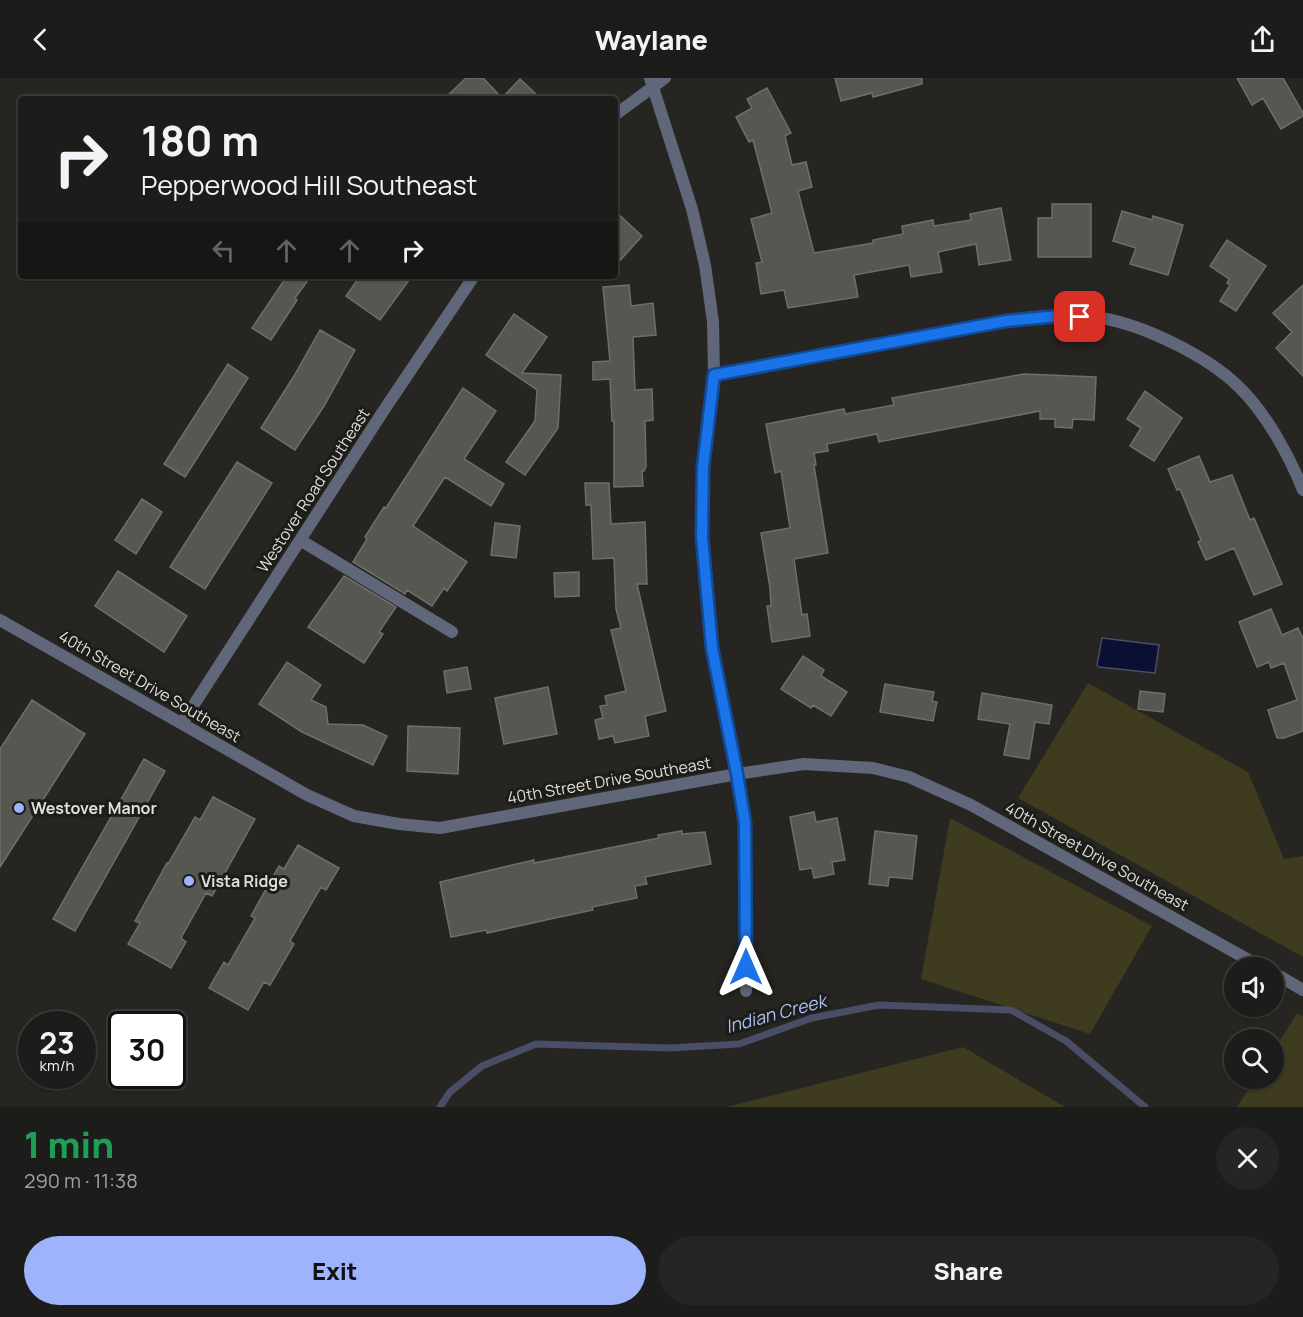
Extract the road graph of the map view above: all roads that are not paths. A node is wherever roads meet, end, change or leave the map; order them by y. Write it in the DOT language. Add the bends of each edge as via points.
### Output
graph roads {
  1 [pos="665,78"];
  2 [pos="651,82"];
  3 [pos="618,112"];
  4 [pos="472,279"];
  5 [pos="714,375"];
  6 [pos="1303,490"];
  7 [pos="300,540"];
  8 [pos="0,620"];
  9 [pos="452,632"];
  10 [pos="182,723"];
  11 [pos="737,774"];
  12 [pos="1243,957"];
  13 [pos="1284,980"];
  14 [pos="1303,990"];
  15 [pos="746,991"];
  1 -- 2 [label="street"];
  2 -- 3 [label="street"];
  2 -- 5 [label="street" via="692,209 705,265 713,322"];
  4 -- 7 [label="street, Westover Road Southeast"];
  5 -- 6 [label="street" via="1006,321 1058,316 1101,318 1156,334 1198,357 1238,386 1265,419"];
  5 -- 11 [label="street" via="703,467 702,537 712,648"];
  7 -- 9 [label="street"];
  7 -- 10 [label="street, Westover Road Southeast"];
  8 -- 10 [label="street, 40th Street Drive Southeast"];
  10 -- 11 [label="street, 40th Street Drive Southeast" via="307,795 354,816 440,828"];
  11 -- 12 [label="street, 40th Street Drive Southeast" via="827,764 873,768 909,777 971,805"];
  11 -- 15 [label="street" via="745,823"];
  13 -- 14 [label="street"];
}
